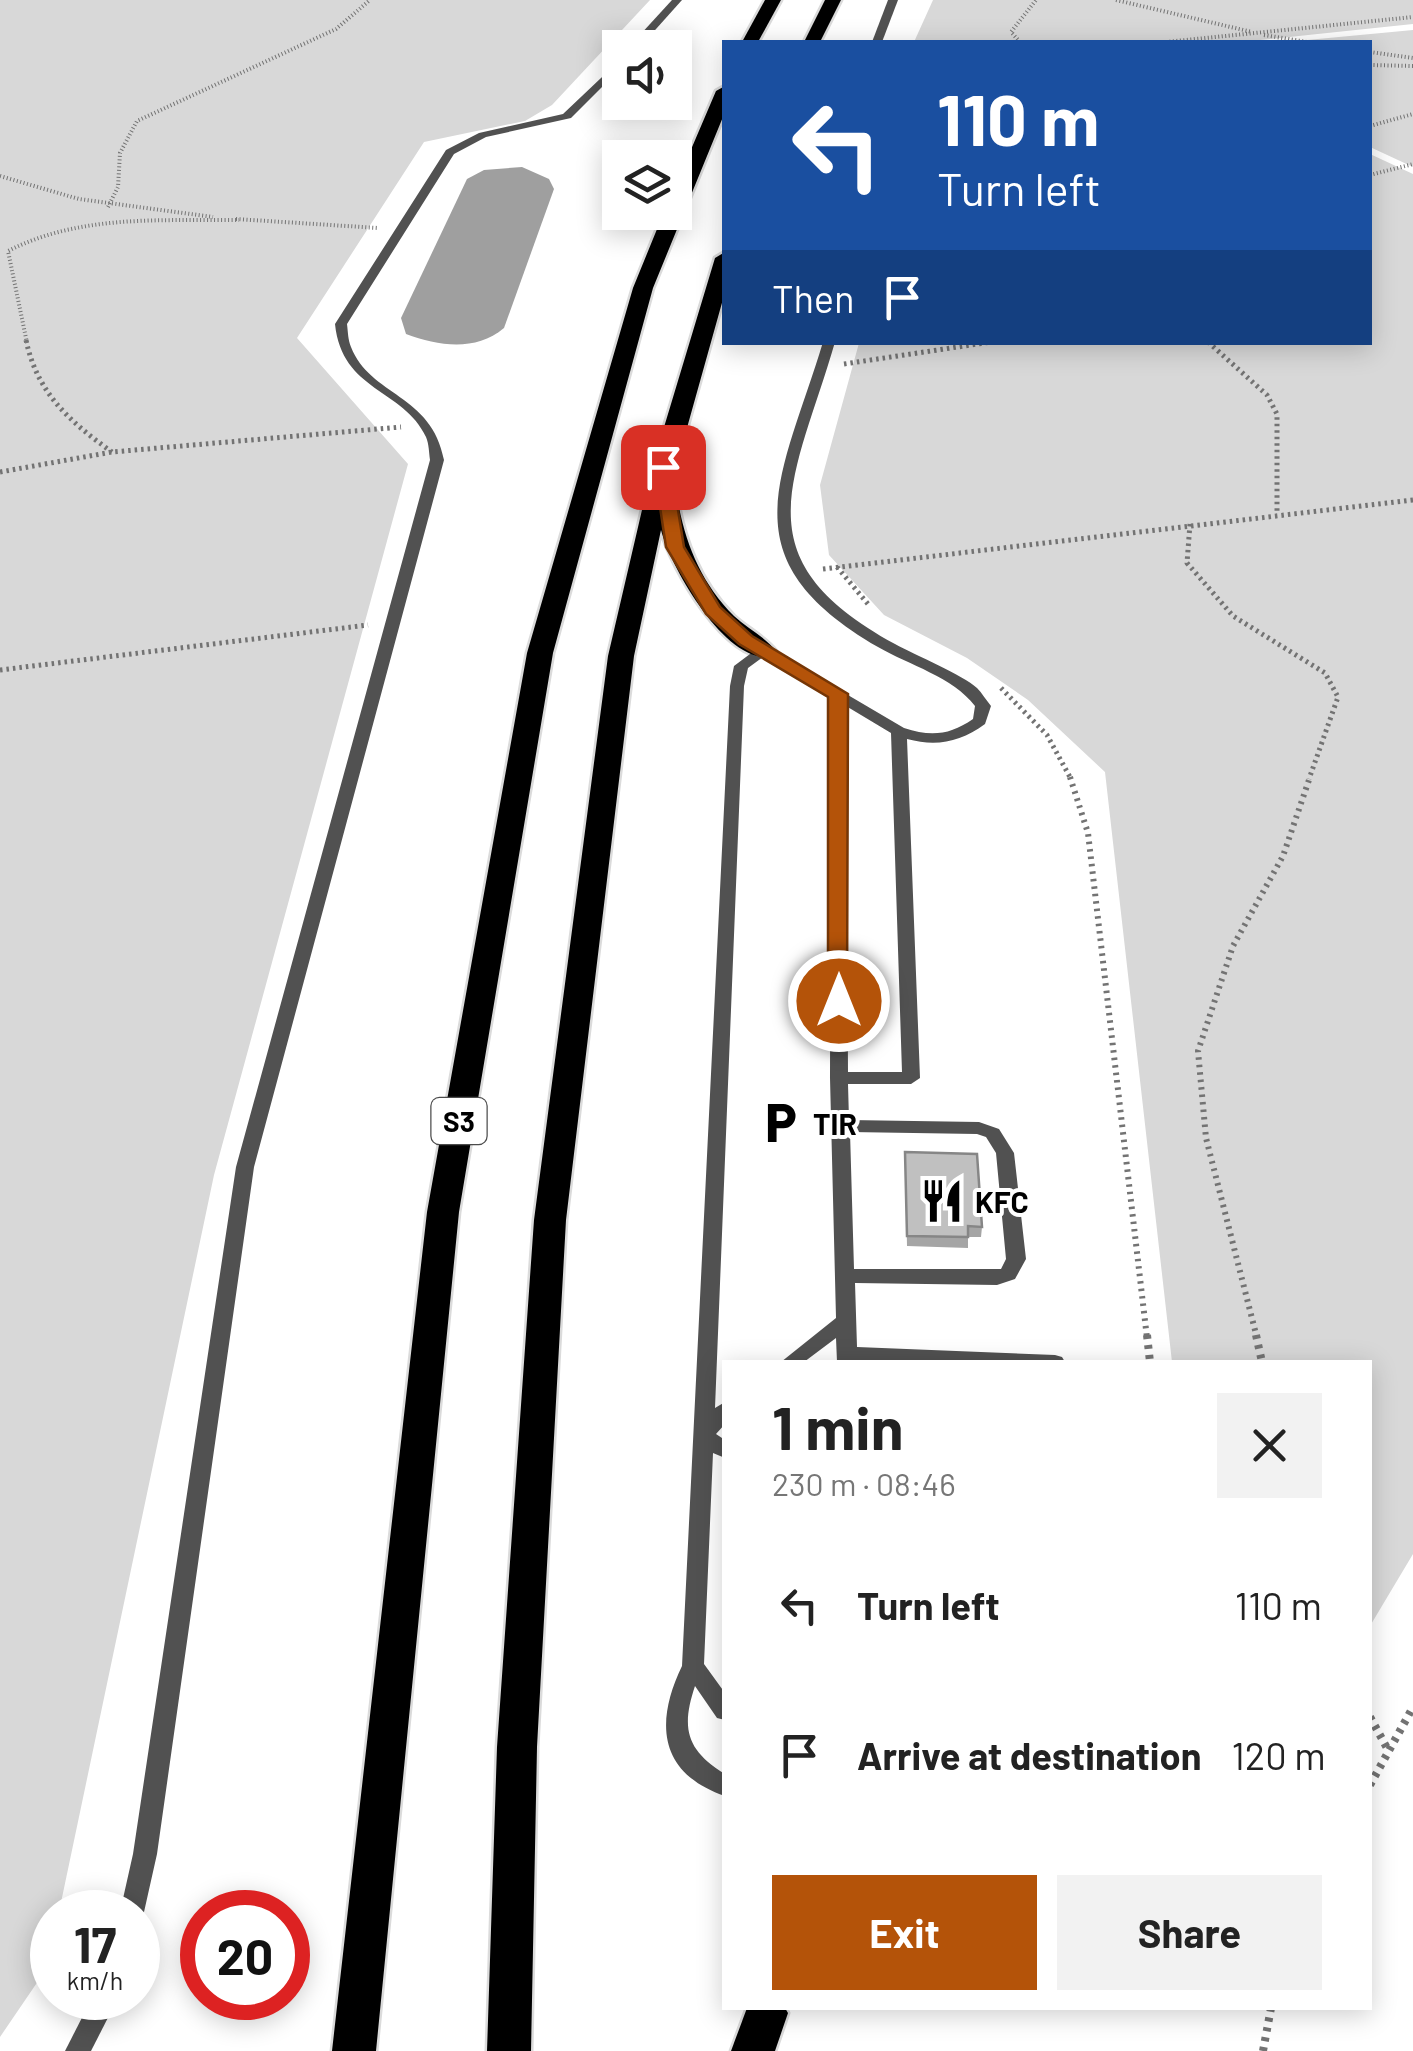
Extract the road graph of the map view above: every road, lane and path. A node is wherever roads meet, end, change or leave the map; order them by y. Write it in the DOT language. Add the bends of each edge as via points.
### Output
graph roads {
  1 [pos="370,0"];
  2 [pos="677,0"];
  3 [pos="773,0"];
  4 [pos="833,0"];
  5 [pos="892,0"];
  6 [pos="1036,0"];
  7 [pos="1116,0"];
  8 [pos="1413,18"];
  9 [pos="650,30"];
  10 [pos="1257,33"];
  11 [pos="751,40"];
  12 [pos="813,40"];
  13 [pos="879,40"];
  14 [pos="1018,40"];
  15 [pos="1186,40"];
  16 [pos="1296,40"];
  17 [pos="1372,52"];
  18 [pos="1413,58"];
  19 [pos="1372,65"];
  20 [pos="1413,66"];
  21 [pos="602,80"];
  22 [pos="722,98"];
  23 [pos="1413,114"];
  24 [pos="1372,125"];
  25 [pos="1413,164"];
  26 [pos="692,169"];
  27 [pos="1372,174"];
  28 [pos="0,176"];
  29 [pos="108,207"];
  30 [pos="239,220"];
  31 [pos="399,230"];
  32 [pos="666,230"];
  33 [pos="722,268"];
  34 [pos="828,345"];
  35 [pos="972,345"];
  36 [pos="1211,345"];
  37 [pos="822,368"];
  38 [pos="423,425"];
  39 [pos="112,452"];
  40 [pos="663,467"];
  41 [pos="0,472"];
  42 [pos="1413,500"];
  43 [pos="1277,514"];
  44 [pos="1190,524"];
  45 [pos="871,607"];
  46 [pos="394,622"];
  47 [pos="763,652"];
  48 [pos="0,670"];
  49 [pos="999,686"];
  50 [pos="838,694"];
  51 [pos="899,731"];
  52 [pos="839,1078"];
  53 [pos="840,1126"];
  54 [pos="843,1276"];
  55 [pos="845,1321"];
  56 [pos="846,1358"];
  57 [pos="794,1360"];
  58 [pos="951,1360"];
  59 [pos="1150,1360"];
  60 [pos="1262,1360"];
  61 [pos="722,1414"];
  62 [pos="703,1436"];
  63 [pos="722,1448"];
  64 [pos="692,1666"];
  65 [pos="722,1706"];
  66 [pos="1413,1707"];
  67 [pos="1372,1721"];
  68 [pos="1387,1749"];
  69 [pos="1372,1782"];
  70 [pos="722,1784"];
  71 [pos="137,1890"];
  72 [pos="1271,2010"];
  73 [pos="93,2020"];
  74 [pos="78,2051"];
  75 [pos="354,2051"];
  76 [pos="509,2051"];
  77 [pos="1263,2051"];
  1 -- 29 [label="path" via="320,38 137,121 120,154 118,187"];
  2 -- 9 [label="lane"];
  3 -- 11 [label="highway"];
  4 -- 12 [label="highway"];
  5 -- 13 [label="lane"];
  6 -- 14 [label="path" via="1011,32"];
  7 -- 10 [label="path"];
  8 -- 10 [label="path"];
  10 -- 15 [label="path"];
  10 -- 16 [label="path"];
  17 -- 18 [label="path"];
  19 -- 20 [label="path"];
  21 -- 31 [label="lane" via="567,116 456,146"];
  22 -- 26 [label="highway, S3"];
  23 -- 24 [label="path"];
  25 -- 27 [label="path"];
  28 -- 29 [label="path"];
  29 -- 30 [label="path"];
  30 -- 31 [label="path"];
  30 -- 39 [label="path" via="70,230 34,235 8,252 31,363 66,419"];
  31 -- 38 [label="lane" via="346,314 340,344"];
  32 -- 75 [label="highway, S3" via="598,435 540,654 443,1212"];
  33 -- 40 [label="highway"];
  34 -- 37 [label="lane"];
  35 -- 37 [label="path"];
  36 -- 43 [label="path" via="1267,395 1277,414"];
  37 -- 51 [label="lane" via="782,510 792,558 840,614 970,689 982,706 980,721 948,739"];
  38 -- 39 [label="path"];
  38 -- 46 [label="lane" via="437,460"];
  39 -- 41 [label="path"];
  40 -- 47 [label="highway" via="668,521 687,572 713,610"];
  40 -- 76 [label="highway" via="621,656 550,1220 517,1747"];
  42 -- 43 [label="path"];
  43 -- 44 [label="path"];
  44 -- 45 [label="path" via="837,567"];
  44 -- 60 [label="path" via="1188,563 1233,616 1325,673 1338,696 1283,856 1233,946 1198,1051 1206,1138"];
  46 -- 48 [label="path"];
  46 -- 71 [label="lane" via="246,1167"];
  47 -- 50 [label="lane"];
  47 -- 62 [label="lane" via="741,666 736,686"];
  49 -- 59 [label="path" via="1028,708 1064,759 1088,833"];
  50 -- 51 [label="lane"];
  50 -- 52 [label="lane"];
  51 -- 52 [label="lane" via="911,1078"];
  52 -- 53 [label="lane"];
  53 -- 54 [label="lane"];
  53 -- 54 [label="lane" via="979,1128 993,1134 1005,1153 1016,1259 998,1278"];
  54 -- 55 [label="lane"];
  55 -- 56 [label="lane"];
  55 -- 57 [label="lane"];
  56 -- 58 [label="lane"];
  61 -- 62 [label="lane"];
  62 -- 63 [label="lane"];
  62 -- 64 [label="lane"];
  64 -- 65 [label="lane"];
  64 -- 70 [label="lane" via="674,1710 675,1731 691,1763"];
  66 -- 68 [label="path"];
  67 -- 68 [label="path"];
  68 -- 69 [label="path"];
  72 -- 77 [label="path"];
  73 -- 74 [label="lane"];
}
